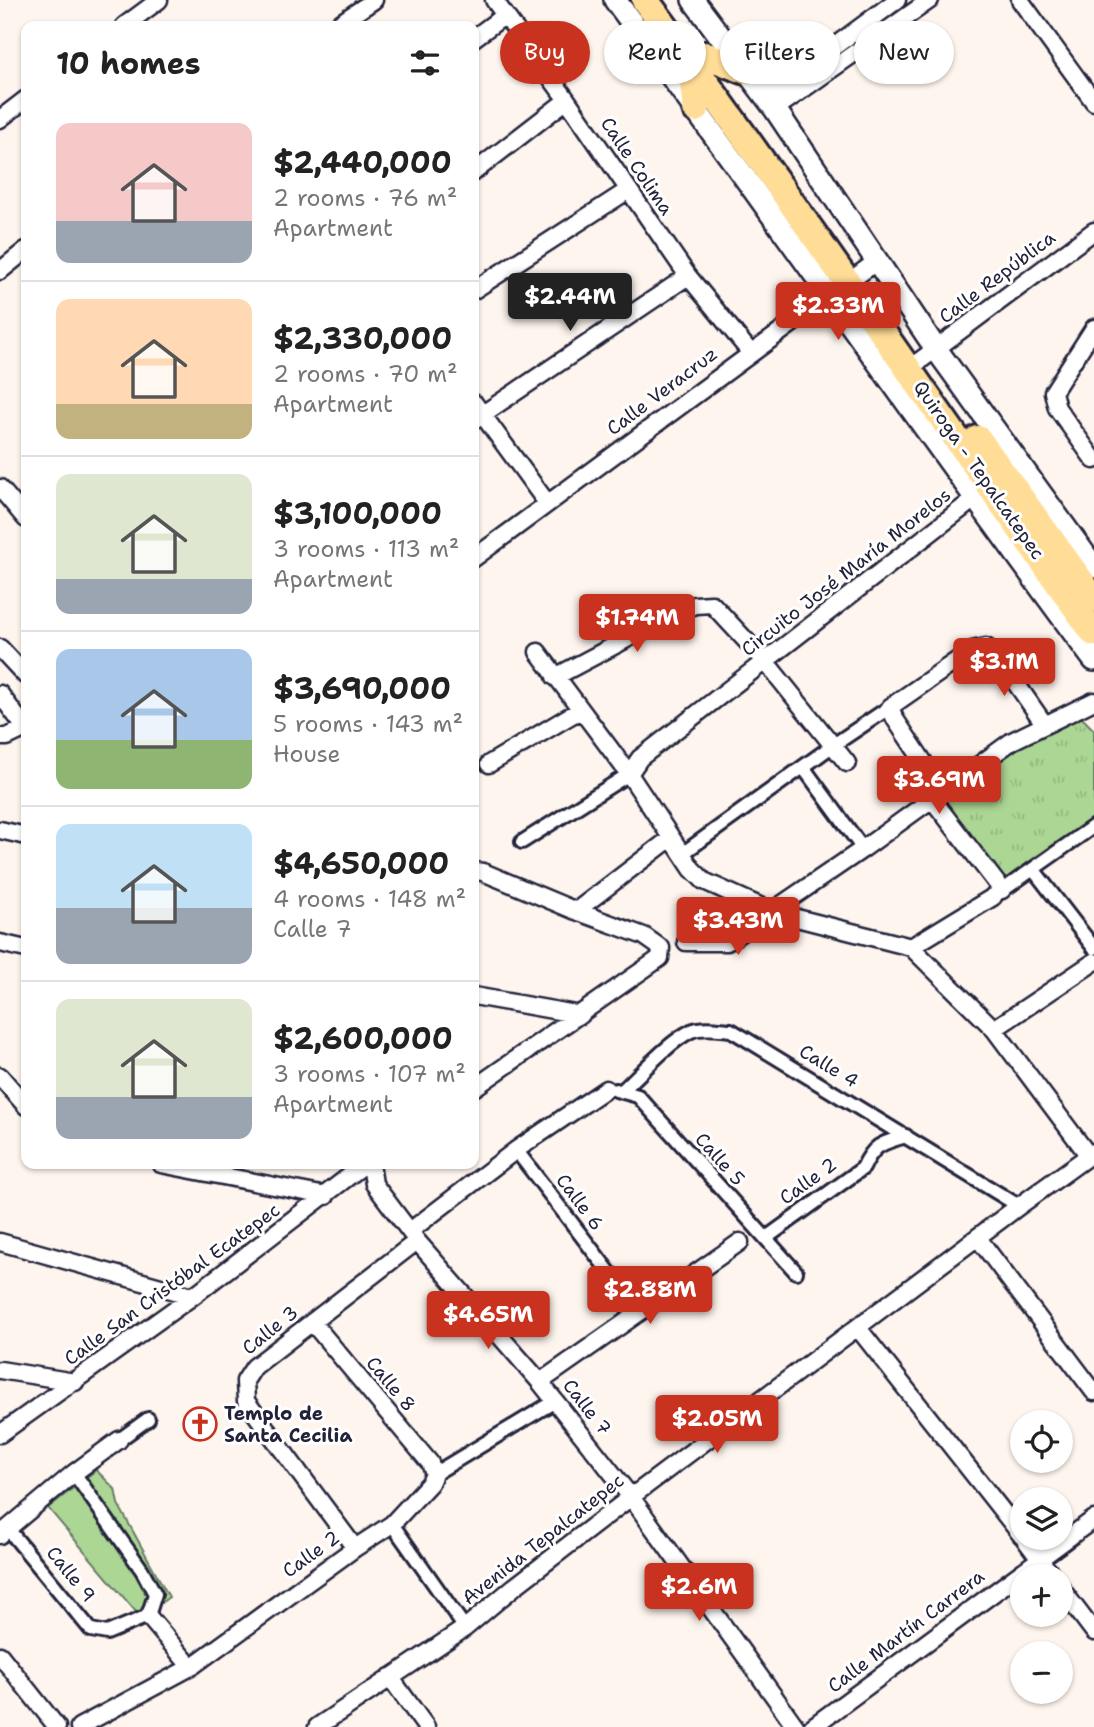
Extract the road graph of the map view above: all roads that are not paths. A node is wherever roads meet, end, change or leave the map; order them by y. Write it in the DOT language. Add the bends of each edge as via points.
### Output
graph roads {
  1 [pos="159,0"];
  2 [pos="374,0"];
  3 [pos="494,0"];
  4 [pos="615,0"];
  5 [pos="693,0"];
  6 [pos="897,0"];
  7 [pos="930,0"];
  8 [pos="1020,0"];
  9 [pos="649,2"];
  10 [pos="505,15"];
  11 [pos="131,21"];
  12 [pos="343,21"];
  13 [pos="665,21"];
  14 [pos="479,34"];
  15 [pos="720,36"];
  16 [pos="706,71"];
  17 [pos="697,84"];
  18 [pos="756,84"];
  19 [pos="567,100"];
  20 [pos="1094,102"];
  21 [pos="21,103"];
  22 [pos="770,103"];
  23 [pos="696,109"];
  24 [pos="0,119"];
  25 [pos="479,168"];
  26 [pos="627,191"];
  27 [pos="1094,231"];
  28 [pos="21,254"];
  29 [pos="0,271"];
  30 [pos="688,276"];
  31 [pos="853,277"];
  32 [pos="479,287"];
  33 [pos="1094,328"];
  34 [pos="750,352"];
  35 [pos="914,365"];
  36 [pos="479,411"];
  37 [pos="479,415"];
  38 [pos="1094,460"];
  39 [pos="0,488"];
  40 [pos="982,494"];
  41 [pos="547,503"];
  42 [pos="21,513"];
  43 [pos="479,554"];
  44 [pos="1094,567"];
  45 [pos="1083,607"];
  46 [pos="1094,633"];
  47 [pos="0,648"];
  48 [pos="538,652"];
  49 [pos="1094,660"];
  50 [pos="765,662"];
  51 [pos="21,671"];
  52 [pos="555,677"];
  53 [pos="0,694"];
  54 [pos="1094,701"];
  55 [pos="890,707"];
  56 [pos="580,710"];
  57 [pos="21,721"];
  58 [pos="1045,725"];
  59 [pos="21,730"];
  60 [pos="0,737"];
  61 [pos="832,746"];
  62 [pos="846,763"];
  63 [pos="489,764"];
  64 [pos="803,767"];
  65 [pos="629,774"];
  66 [pos="937,795"];
  67 [pos="1094,826"];
  68 [pos="0,830"];
  69 [pos="21,835"];
  70 [pos="671,838"];
  71 [pos="522,842"];
  72 [pos="863,849"];
  73 [pos="682,854"];
  74 [pos="1033,869"];
  75 [pos="479,870"];
  76 [pos="998,894"];
  77 [pos="576,911"];
  78 [pos="773,912"];
  79 [pos="686,942"];
  80 [pos="0,943"];
  81 [pos="911,947"];
  82 [pos="21,948"];
  83 [pos="1094,948"];
  84 [pos="1094,962"];
  85 [pos="479,997"];
  86 [pos="581,1015"];
  87 [pos="994,1029"];
  88 [pos="0,1076"];
  89 [pos="479,1085"];
  90 [pos="606,1089"];
  91 [pos="622,1091"];
  92 [pos="21,1101"];
  93 [pos="906,1136"];
  94 [pos="516,1150"];
  95 [pos="1091,1154"];
  96 [pos="186,1169"];
  97 [pos="347,1169"];
  98 [pos="372,1169"];
  99 [pos="374,1184"];
  100 [pos="326,1196"];
  101 [pos="1018,1206"];
  102 [pos="413,1236"];
  103 [pos="766,1238"];
  104 [pos="978,1238"];
  105 [pos="0,1242"];
  106 [pos="740,1242"];
  107 [pos="796,1272"];
  108 [pos="194,1296"];
  109 [pos="639,1311"];
  110 [pos="312,1322"];
  111 [pos="858,1328"];
  112 [pos="0,1370"];
  113 [pos="75,1382"];
  114 [pos="540,1382"];
  115 [pos="1094,1392"];
  116 [pos="555,1401"];
  117 [pos="148,1419"];
  118 [pos="0,1434"];
  119 [pos="119,1440"];
  120 [pos="74,1473"];
  121 [pos="434,1474"];
  122 [pos="631,1497"];
  123 [pos="1094,1519"];
  124 [pos="1010,1521"];
  125 [pos="392,1524"];
  126 [pos="4,1532"];
  127 [pos="355,1548"];
  128 [pos="1033,1550"];
  129 [pos="1039,1558"];
  130 [pos="1043,1564"];
  131 [pos="1073,1604"];
  132 [pos="148,1616"];
  133 [pos="465,1628"];
  134 [pos="1094,1632"];
  135 [pos="0,1655"];
  136 [pos="191,1667"];
  137 [pos="390,1677"];
  138 [pos="57,1727"];
  139 [pos="79,1727"];
  140 [pos="317,1727"];
  141 [pos="426,1727"];
  142 [pos="796,1727"];
  143 [pos="812,1727"];
  1 -- 11 [label="street"];
  2 -- 12 [label="street"];
  3 -- 10 [label="street, Calle Colima"];
  4 -- 23 [label="street"];
  5 -- 15 [label="street"];
  6 -- 22 [label="street"];
  7 -- 22 [label="street"];
  8 -- 20 [label="street"];
  9 -- 13 [label="main road, Quiroga - Tepalcatepec"];
  10 -- 14 [label="street"];
  10 -- 19 [label="street, Calle Colima"];
  16 -- 31 [label="main road, Quiroga - Tepalcatepec"];
  17 -- 23 [label="main road"];
  18 -- 22 [label="street"];
  19 -- 25 [label="street"];
  19 -- 26 [label="street, Calle Colima"];
  21 -- 24 [label="street"];
  22 -- 31 [label="street"];
  23 -- 31 [label="street"];
  26 -- 30 [label="street, Calle Colima"];
  26 -- 32 [label="street"];
  27 -- 35 [label="street, Calle República"];
  28 -- 29 [label="street"];
  30 -- 34 [label="street, Calle Colima"];
  30 -- 36 [label="street"];
  31 -- 34 [label="street, Calle Veracruz"];
  31 -- 35 [label="main road, Quiroga - Tepalcatepec"];
  31 -- 35 [label="street"];
  33 -- 38 [label="street" via="1053,392 1057,408"];
  34 -- 41 [label="street, Calle Veracruz"];
  35 -- 40 [label="main road, Quiroga - Tepalcatepec"];
  35 -- 44 [label="street"];
  35 -- 45 [label="main road, Quiroga - Tepalcatepec"];
  37 -- 41 [label="street"];
  39 -- 42 [label="street"];
  40 -- 45 [label="main road, Quiroga - Tepalcatepec"];
  40 -- 50 [label="street, Circuito José María Morelos"];
  41 -- 43 [label="street, Calle Veracruz"];
  45 -- 46 [label="main road, Quiroga - Tepalcatepec"];
  45 -- 49 [label="street"];
  47 -- 51 [label="street"];
  48 -- 52 [label="street"];
  50 -- 52 [label="street" via="712,604 695,605"];
  50 -- 61 [label="street"];
  50 -- 65 [label="street, Circuito José María Morelos" via="640,758"];
  52 -- 56 [label="street"];
  53 -- 57 [label="street"];
  54 -- 58 [label="street"];
  55 -- 58 [label="street" via="972,650 986,647 995,653"];
  55 -- 61 [label="street"];
  55 -- 66 [label="street"];
  56 -- 63 [label="street"];
  56 -- 65 [label="street"];
  58 -- 66 [label="street" via="1012,741"];
  59 -- 60 [label="street"];
  61 -- 62 [label="street"];
  61 -- 64 [label="street"];
  64 -- 72 [label="street"];
  64 -- 73 [label="street"];
  65 -- 70 [label="street"];
  65 -- 71 [label="street"];
  66 -- 72 [label="street"];
  66 -- 76 [label="street"];
  67 -- 74 [label="street"];
  68 -- 69 [label="street"];
  70 -- 73 [label="street"];
  70 -- 77 [label="street"];
  72 -- 78 [label="street"];
  73 -- 78 [label="street" via="704,881"];
  74 -- 76 [label="street"];
  74 -- 83 [label="street"];
  75 -- 77 [label="street"];
  76 -- 81 [label="street"];
  77 -- 86 [label="street" via="644,936 661,948 660,958"];
  78 -- 79 [label="street" via="727,942"];
  78 -- 81 [label="street"];
  80 -- 82 [label="street"];
  81 -- 87 [label="street"];
  84 -- 87 [label="street"];
  85 -- 86 [label="street"];
  86 -- 89 [label="street"];
  87 -- 95 [label="street"];
  88 -- 92 [label="street"];
  90 -- 91 [label="street, Calle 5"];
  90 -- 94 [label="street, Calle 3"];
  91 -- 93 [label="street, Calle 4" via="692,1030 731,1030"];
  91 -- 103 [label="street, Calle 5" via="638,1096"];
  93 -- 101 [label="street, Calle 4"];
  93 -- 103 [label="street, Calle 2" via="880,1144 863,1168"];
  94 -- 102 [label="street, Calle 3"];
  94 -- 109 [label="street, Calle 6"];
  95 -- 101 [label="street, Avenida Tepalcatepec"];
  96 -- 100 [label="street"];
  97 -- 99 [label="street"];
  97 -- 100 [label="street, Calle San Cristóbal Ecatepec"];
  98 -- 99 [label="street, Calle 7"];
  99 -- 102 [label="street, Calle 7"];
  100 -- 108 [label="street, Calle San Cristóbal Ecatepec"];
  101 -- 104 [label="street, Avenida Tepalcatepec"];
  102 -- 110 [label="street, Calle 3"];
  102 -- 114 [label="street, Calle 7"];
  103 -- 107 [label="street, Calle 5"];
  104 -- 111 [label="street, Avenida Tepalcatepec"];
  104 -- 115 [label="street"];
  105 -- 108 [label="street"];
  106 -- 109 [label="street"];
  108 -- 113 [label="street, Calle San Cristóbal Ecatepec"];
  109 -- 114 [label="street"];
  110 -- 121 [label="street, Calle 8" via="430,1463"];
  110 -- 127 [label="street, Calle 3" via="254,1367 245,1381 246,1401"];
  111 -- 122 [label="street, Avenida Tepalcatepec"];
  111 -- 124 [label="street"];
  112 -- 113 [label="street"];
  113 -- 118 [label="street, Calle San Cristóbal Ecatepec"];
  114 -- 116 [label="street, Calle 7"];
  116 -- 121 [label="street, Calle 2"];
  116 -- 122 [label="street, Calle 7"];
  117 -- 119 [label="street"];
  119 -- 120 [label="street"];
  120 -- 126 [label="street"];
  120 -- 132 [label="street" via="155,1594"];
  121 -- 125 [label="street, Calle 2"];
  122 -- 133 [label="street, Avenida Tepalcatepec"];
  122 -- 142 [label="street, Calle 7"];
  123 -- 129 [label="street, Calle Martín Carrera"];
  125 -- 127 [label="street, Calle 2"];
  125 -- 133 [label="street"];
  126 -- 132 [label="street, Calle 9" via="91,1630 107,1633"];
  127 -- 136 [label="street, Calle 2"];
  128 -- 129 [label="street"];
  129 -- 130 [label="street"];
  129 -- 143 [label="street, Calle Martín Carrera"];
  131 -- 134 [label="street"];
  132 -- 136 [label="street"];
  133 -- 137 [label="street, Avenida Tepalcatepec"];
  135 -- 138 [label="street"];
  136 -- 139 [label="street, Calle 2"];
  137 -- 140 [label="street, Avenida Tepalcatepec"];
  137 -- 141 [label="street"];
}
